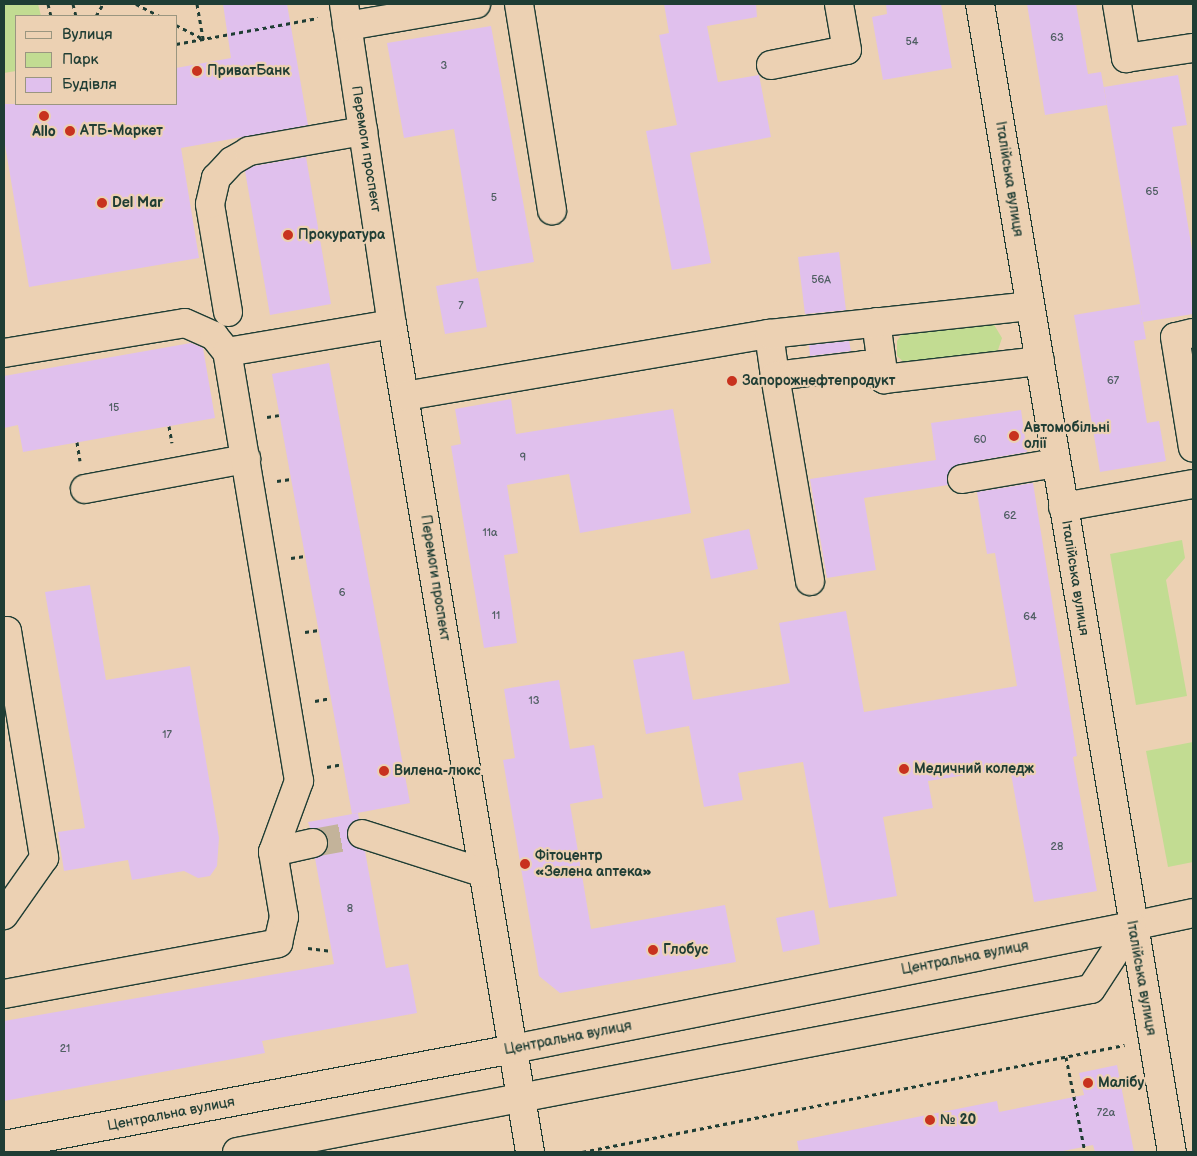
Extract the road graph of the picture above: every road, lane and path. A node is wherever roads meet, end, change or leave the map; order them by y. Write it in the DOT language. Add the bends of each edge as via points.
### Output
graph roads {
  1 [pos="103,4"];
  2 [pos="136,4"];
  3 [pos="197,4"];
  4 [pos="476,4"];
  5 [pos="519,4"];
  6 [pos="839,4"];
  7 [pos="980,4"];
  8 [pos="1117,4"];
  9 [pos="345,14"];
  10 [pos="97,15"];
  11 [pos="158,15"];
  12 [pos="178,26"];
  13 [pos="203,39"];
  14 [pos="178,44"];
  15 [pos="1193,48"];
  16 [pos="771,65"];
  17 [pos="363,131"];
  18 [pos="552,210"];
  19 [pos="1030,306"];
  20 [pos="228,312"];
  21 [pos="876,322"];
  22 [pos="392,324"];
  23 [pos="769,334"];
  24 [pos="1193,334"];
  25 [pos="227,352"];
  26 [pos="4,353"];
  27 [pos="1040,361"];
  28 [pos="775,376"];
  29 [pos="884,379"];
  30 [pos="404,396"];
  31 [pos="1193,448"];
  32 [pos="246,459"];
  33 [pos="1056,463"];
  34 [pos="962,479"];
  35 [pos="1193,484"];
  36 [pos="85,489"];
  37 [pos="1063,507"];
  38 [pos="810,581"];
  39 [pos="4,632"];
  40 [pos="362,834"];
  41 [pos="313,843"];
  42 [pos="272,852"];
  43 [pos="484,873"];
  44 [pos="1193,913"];
  45 [pos="4,915"];
  46 [pos="1132,926"];
  47 [pos="4,994"];
  48 [pos="1152,1040"];
  49 [pos="513,1049"];
  50 [pos="1066,1057"];
  51 [pos="521,1098"];
  52 [pos="4,1145"];
  53 [pos="237,1152"];
  54 [pos="530,1152"];
  55 [pos="582,1152"];
  56 [pos="1085,1152"];
  57 [pos="1172,1152"];
  1 -- 10 [label="path"];
  2 -- 11 [label="path"];
  3 -- 13 [label="path"];
  4 -- 9 [label="main road"];
  5 -- 18 [label="main road"];
  6 -- 16 [label="main road" via="847,50"];
  7 -- 19 [label="main road, Італійська вулиця"];
  8 -- 15 [label="main road" via="1126,58"];
  9 -- 13 [label="path"];
  9 -- 17 [label="main road, Перемоги проспект"];
  12 -- 13 [label="path"];
  13 -- 14 [label="path"];
  17 -- 20 [label="main road" via="249,151 232,161 216,178 210,204"];
  17 -- 22 [label="main road, Перемоги проспект"];
  19 -- 21 [label="main road"];
  19 -- 27 [label="main road, Італійська вулиця"];
  21 -- 23 [label="main road"];
  21 -- 29 [label="main road"];
  22 -- 25 [label="main road"];
  22 -- 30 [label="main road, Перемоги проспект"];
  23 -- 28 [label="main road"];
  23 -- 30 [label="main road"];
  24 -- 31 [label="main road" via="1175,337"];
  25 -- 26 [label="main road" via="214,336 185,323"];
  25 -- 32 [label="main road"];
  27 -- 29 [label="main road"];
  27 -- 33 [label="main road, Італійська вулиця"];
  28 -- 29 [label="main road" via="864,365"];
  28 -- 38 [label="main road"];
  30 -- 43 [label="main road, Перемоги проспект"];
  32 -- 36 [label="main road"];
  32 -- 42 [label="main road" via="299,781"];
  33 -- 34 [label="main road"];
  33 -- 37 [label="main road, Італійська вулиця"];
  35 -- 37 [label="main road"];
  37 -- 46 [label="main road, Італійська вулиця"];
  39 -- 45 [label="main road" via="7,631 44,858"];
  40 -- 43 [label="main road"];
  41 -- 42 [label="main road"];
  42 -- 47 [label="main road" via="284,917 278,943"];
  43 -- 49 [label="main road, Перемоги проспект"];
  44 -- 46 [label="main road, Центральна вулиця"];
  46 -- 48 [label="main road, Італійська вулиця"];
  46 -- 49 [label="main road, Центральна вулиця"];
  46 -- 51 [label="main road" via="1091,989"];
  48 -- 50 [label="path"];
  48 -- 57 [label="main road, Італійська вулиця"];
  49 -- 51 [label="main road, Перемоги проспект"];
  49 -- 52 [label="main road, Центральна вулиця"];
  50 -- 55 [label="path"];
  50 -- 56 [label="path"];
  51 -- 53 [label="main road"];
  51 -- 54 [label="main road, Перемоги проспект"];
}
